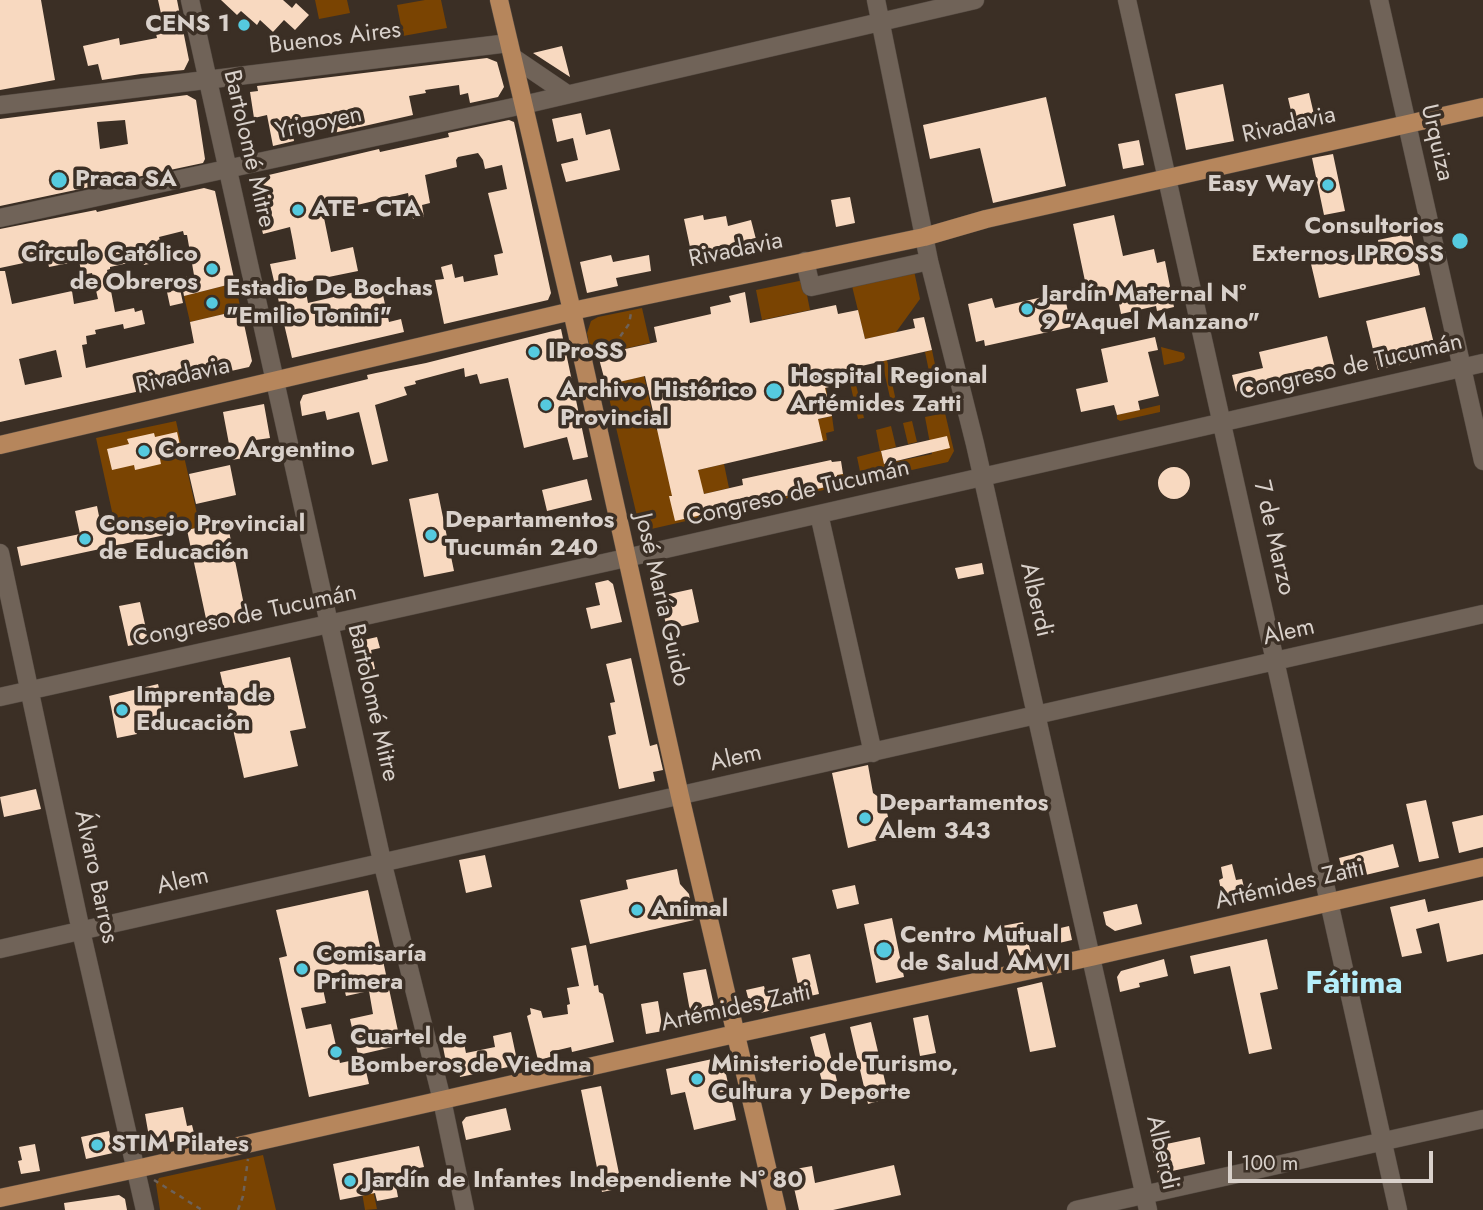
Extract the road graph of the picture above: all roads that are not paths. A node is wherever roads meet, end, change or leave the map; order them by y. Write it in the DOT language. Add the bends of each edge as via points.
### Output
graph roads {
  1 [pos="190,0"];
  2 [pos="499,0"];
  3 [pos="876,0"];
  4 [pos="975,0"];
  5 [pos="1127,0"];
  6 [pos="1379,0"];
  7 [pos="881,21"];
  8 [pos="512,50"];
  9 [pos="207,80"];
  10 [pos="567,94"];
  11 [pos="523,104"];
  12 [pos="0,105"];
  13 [pos="1483,107"];
  14 [pos="1407,124"];
  15 [pos="227,169"];
  16 [pos="1168,179"];
  17 [pos="0,218"];
  18 [pos="924,237"];
  19 [pos="805,261"];
  20 [pos="929,261"];
  21 [pos="572,311"];
  22 [pos="1483,363"];
  23 [pos="1462,368"];
  24 [pos="275,381"];
  25 [pos="1223,423"];
  26 [pos="0,445"];
  27 [pos="1483,461"];
  28 [pos="982,477"];
  29 [pos="819,514"];
  30 [pos="0,554"];
  31 [pos="626,558"];
  32 [pos="1483,614"];
  33 [pos="329,624"];
  34 [pos="1275,661"];
  35 [pos="29,690"];
  36 [pos="0,697"];
  37 [pos="1037,715"];
  38 [pos="873,752"];
  39 [pos="680,796"];
  40 [pos="382,861"];
  41 [pos="1483,867"];
  42 [pos="1329,902"];
  43 [pos="81,931"];
  44 [pos="0,949"];
  45 [pos="1091,957"];
  46 [pos="735,1034"];
  47 [pos="442,1100"];
  48 [pos="1483,1119"];
  49 [pos="1382,1141"];
  50 [pos="136,1169"];
  51 [pos="0,1198"];
  52 [pos="1147,1202"];
  53 [pos="145,1210"];
  54 [pos="465,1210"];
  55 [pos="777,1210"];
  56 [pos="1076,1210"];
  57 [pos="1398,1210"];
  1 -- 9 [label="street, Bartolomé Mitre"];
  2 -- 8 [label="main road, José María Guido"];
  3 -- 7 [label="street, Alberdi"];
  4 -- 7 [label="street, Yrigoyen"];
  5 -- 16 [label="street, 7 de Marzo"];
  6 -- 14 [label="street, Urquiza"];
  7 -- 10 [label="street, Yrigoyen"];
  7 -- 18 [label="street, Alberdi"];
  8 -- 9 [label="street, Buenos Aires"];
  8 -- 10 [label="street"];
  8 -- 11 [label="main road, José María Guido"];
  9 -- 12 [label="street, Buenos Aires"];
  9 -- 15 [label="street, Bartolomé Mitre"];
  10 -- 11 [label="street, Yrigoyen"];
  11 -- 15 [label="street, Yrigoyen"];
  11 -- 21 [label="main road, José María Guido"];
  13 -- 14 [label="main road, Rivadavia"];
  14 -- 16 [label="main road, Rivadavia"];
  14 -- 23 [label="street, Urquiza"];
  15 -- 17 [label="street, Yrigoyen"];
  15 -- 24 [label="street, Bartolomé Mitre"];
  16 -- 18 [label="main road, Rivadavia"];
  16 -- 25 [label="street, 7 de Marzo"];
  18 -- 19 [label="main road, Rivadavia"];
  18 -- 20 [label="street, Alberdi"];
  19 -- 20 [label="street" via="811,287"];
  19 -- 21 [label="main road, Rivadavia"];
  20 -- 28 [label="street, Alberdi"];
  21 -- 24 [label="main road, Rivadavia"];
  21 -- 31 [label="main road, José María Guido"];
  22 -- 23 [label="street, Congreso de Tucumán"];
  23 -- 25 [label="street, Congreso de Tucumán"];
  23 -- 27 [label="street, Urquiza"];
  24 -- 26 [label="main road, Rivadavia"];
  24 -- 33 [label="street, Bartolomé Mitre"];
  25 -- 28 [label="street, Congreso de Tucumán"];
  25 -- 34 [label="street, 7 de Marzo"];
  28 -- 29 [label="street, Congreso de Tucumán"];
  28 -- 37 [label="street, Alberdi"];
  29 -- 31 [label="street, Congreso de Tucumán"];
  29 -- 38 [label="street"];
  30 -- 35 [label="street, Álvaro Barros"];
  31 -- 33 [label="street, Congreso de Tucumán"];
  31 -- 39 [label="main road, José María Guido"];
  32 -- 34 [label="street, Alem"];
  33 -- 35 [label="street, Congreso de Tucumán"];
  33 -- 40 [label="street, Bartolomé Mitre"];
  34 -- 37 [label="street, Alem"];
  34 -- 42 [label="street, 7 de Marzo"];
  35 -- 36 [label="street, Congreso de Tucumán"];
  35 -- 43 [label="street, Álvaro Barros"];
  37 -- 38 [label="street, Alem"];
  37 -- 45 [label="street, Alberdi"];
  38 -- 39 [label="street, Alem"];
  39 -- 40 [label="street, Alem"];
  39 -- 46 [label="main road, José María Guido"];
  40 -- 43 [label="street, Alem"];
  40 -- 47 [label="street, Bartolomé Mitre"];
  41 -- 42 [label="main road, Artémides Zatti"];
  42 -- 45 [label="main road, Artémides Zatti"];
  42 -- 49 [label="street, 7 de Marzo"];
  43 -- 44 [label="street, Alem"];
  43 -- 50 [label="street, Álvaro Barros"];
  45 -- 46 [label="main road, Artémides Zatti"];
  45 -- 52 [label="street, Alberdi"];
  46 -- 47 [label="main road, Artémides Zatti"];
  46 -- 55 [label="main road, José María Guido"];
  47 -- 50 [label="main road, Artémides Zatti"];
  47 -- 54 [label="street, Bartolomé Mitre"];
  48 -- 49 [label="street"];
  49 -- 52 [label="street"];
  49 -- 57 [label="street, 7 de Marzo"];
  50 -- 51 [label="main road, Artémides Zatti"];
  50 -- 53 [label="street, Álvaro Barros"];
  52 -- 56 [label="street"];
}
